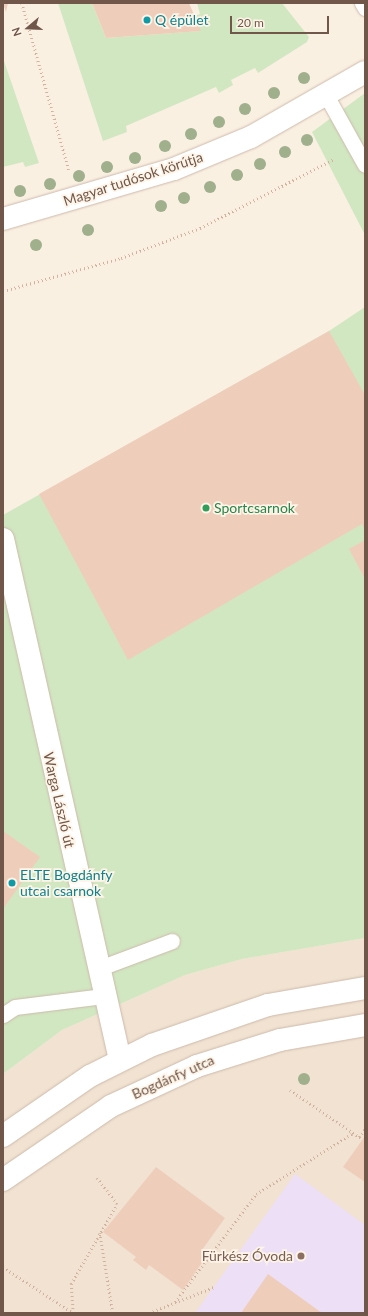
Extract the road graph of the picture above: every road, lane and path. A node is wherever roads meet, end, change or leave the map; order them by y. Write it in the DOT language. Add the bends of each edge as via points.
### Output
graph roads {
  1 [pos="22,3"];
  2 [pos="362,3"];
  3 [pos="365,8"];
  4 [pos="365,72"];
  5 [pos="326,95"];
  6 [pos="355,147"];
  7 [pos="365,165"];
  8 [pos="79,199"];
  9 [pos="3,219"];
  10 [pos="3,291"];
  11 [pos="3,538"];
  12 [pos="172,941"];
  13 [pos="97,969"];
  14 [pos="365,988"];
  15 [pos="103,996"];
  16 [pos="3,1015"];
  17 [pos="365,1025"];
  18 [pos="120,1060"];
  19 [pos="290,1090"];
  20 [pos="365,1129"];
  21 [pos="353,1133"];
  22 [pos="3,1136"];
  23 [pos="359,1137"];
  24 [pos="362,1139"];
  25 [pos="97,1178"];
  26 [pos="3,1180"];
  27 [pos="100,1233"];
  28 [pos="3,1267"];
  29 [pos="214,1286"];
  30 [pos="175,1302"];
  31 [pos="73,1313"];
  32 [pos="113,1313"];
  33 [pos="149,1313"];
  1 -- 8 [label="path"];
  2 -- 3 [label="lane"];
  4 -- 5 [label="street, Magyar tudósok körútja"];
  5 -- 6 [label="lane"];
  5 -- 8 [label="street, Magyar tudósok körútja" via="252,137 174,169"];
  6 -- 7 [label="lane"];
  6 -- 10 [label="path" via="200,228 121,258"];
  8 -- 9 [label="street, Magyar tudósok körútja"];
  11 -- 13 [label="street, Warga László út"];
  12 -- 13 [label="lane"];
  13 -- 15 [label="street, Warga László út"];
  14 -- 18 [label="street" via="268,1005 181,1034"];
  15 -- 16 [label="lane" via="15,1007"];
  15 -- 18 [label="street, Warga László út"];
  17 -- 26 [label="street, Bogdánfy utca" via="280,1040 196,1066 111,1106"];
  18 -- 22 [label="street" via="69,1089"];
  19 -- 21 [label="path"];
  20 -- 23 [label="path"];
  21 -- 23 [label="path"];
  21 -- 30 [label="path" via="256,1194"];
  23 -- 24 [label="path"];
  25 -- 27 [label="path" via="117,1204"];
  27 -- 31 [label="path" via="70,1284"];
  27 -- 32 [label="path"];
  28 -- 31 [label="path"];
  29 -- 30 [label="path"];
  30 -- 33 [label="path"];
}
